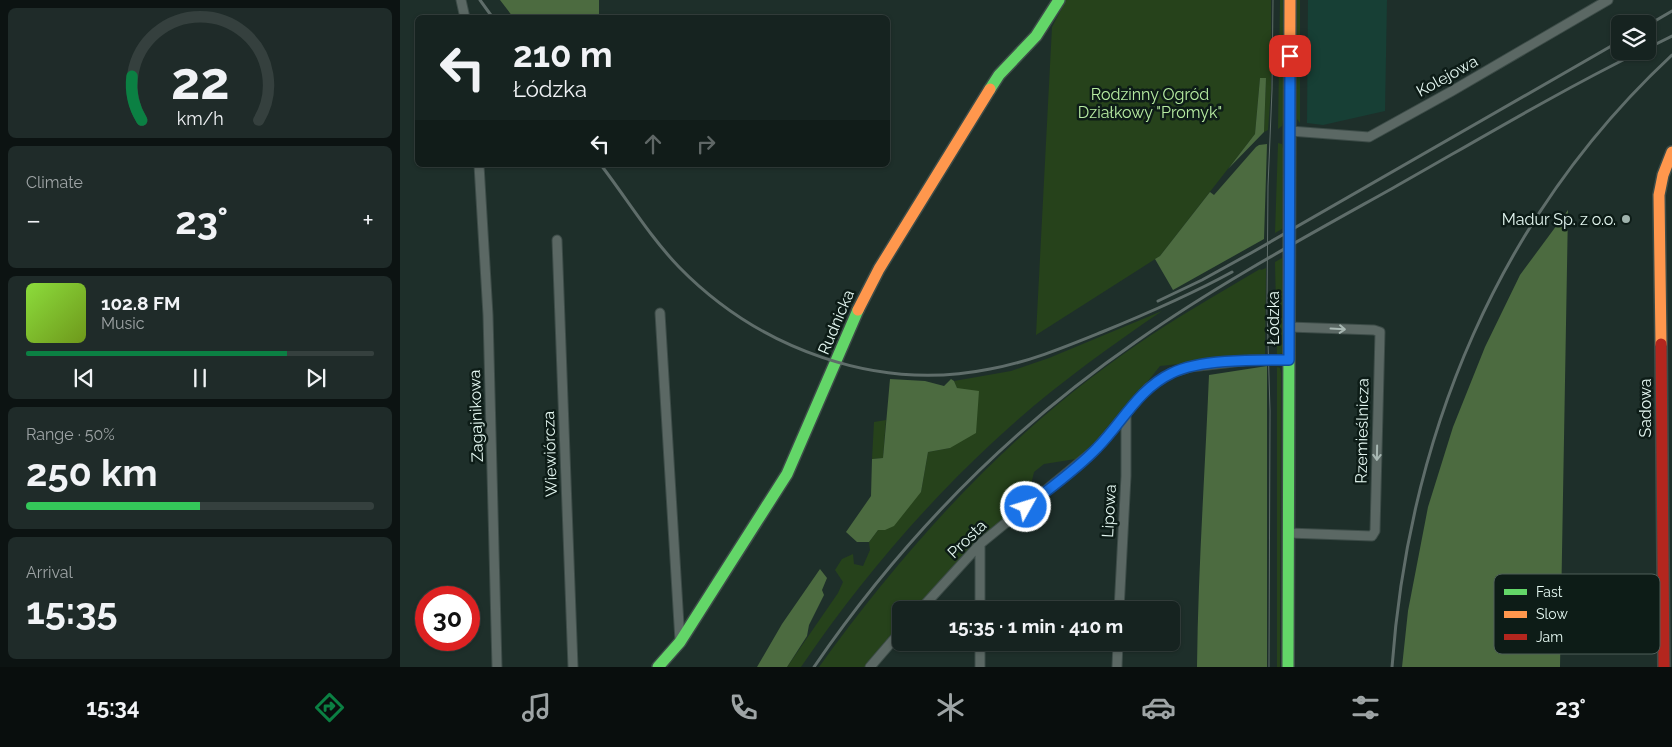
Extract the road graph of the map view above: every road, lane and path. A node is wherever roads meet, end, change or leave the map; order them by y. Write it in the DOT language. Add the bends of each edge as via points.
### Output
graph roads {
  1 [pos="461,0"];
  2 [pos="1059,0"];
  3 [pos="1290,0"];
  4 [pos="1608,0"];
  5 [pos="464,15"];
  6 [pos="1290,132"];
  7 [pos="1672,152"];
  8 [pos="479,167"];
  9 [pos="557,240"];
  10 [pos="660,313"];
  11 [pos="1289,327"];
  12 [pos="1289,360"];
  13 [pos="1126,414"];
  14 [pos="1288,533"];
  15 [pos="980,544"];
  16 [pos="928,601"];
  17 [pos="980,601"];
  18 [pos="1119,601"];
  19 [pos="892,641"];
  20 [pos="680,642"];
  21 [pos="980,651"];
  22 [pos="1118,651"];
  23 [pos="497,667"];
  24 [pos="573,667"];
  25 [pos="658,667"];
  26 [pos="870,667"];
  27 [pos="980,667"];
  28 [pos="1117,667"];
  29 [pos="1288,667"];
  30 [pos="1664,667"];
  1 -- 5 [label="street"];
  2 -- 20 [label="street, Rudnicka" via="1036,36 999,75 879,269 838,351 834,368 786,474"];
  3 -- 6 [label="street, Łódzka"];
  4 -- 6 [label="street, Kolejowa" via="1368,137"];
  6 -- 11 [label="street, Łódzka"];
  7 -- 30 [label="street, Sadowa" via="1659,195"];
  8 -- 23 [label="street, Zagajnikowa" via="488,324"];
  9 -- 24 [label="street, Wiewiórcza"];
  10 -- 20 [label="street"];
  11 -- 12 [label="street, Łódzka"];
  11 -- 14 [label="street, Rzemieślnicza, one-way" via="1380,332 1375,531 1372,536"];
  12 -- 13 [label="street, Prosta" via="1251,360 1180,369 1148,388"];
  12 -- 14 [label="street, Łódzka"];
  13 -- 15 [label="street, Prosta" via="1096,449"];
  13 -- 18 [label="street, Lipowa"];
  14 -- 29 [label="street, Łódzka"];
  15 -- 16 [label="street, Prosta"];
  15 -- 17 [label="street"];
  19 -- 26 [label="street"];
  20 -- 25 [label="street, Rudnicka"];
  21 -- 27 [label="street"];
  22 -- 28 [label="street"];
}
